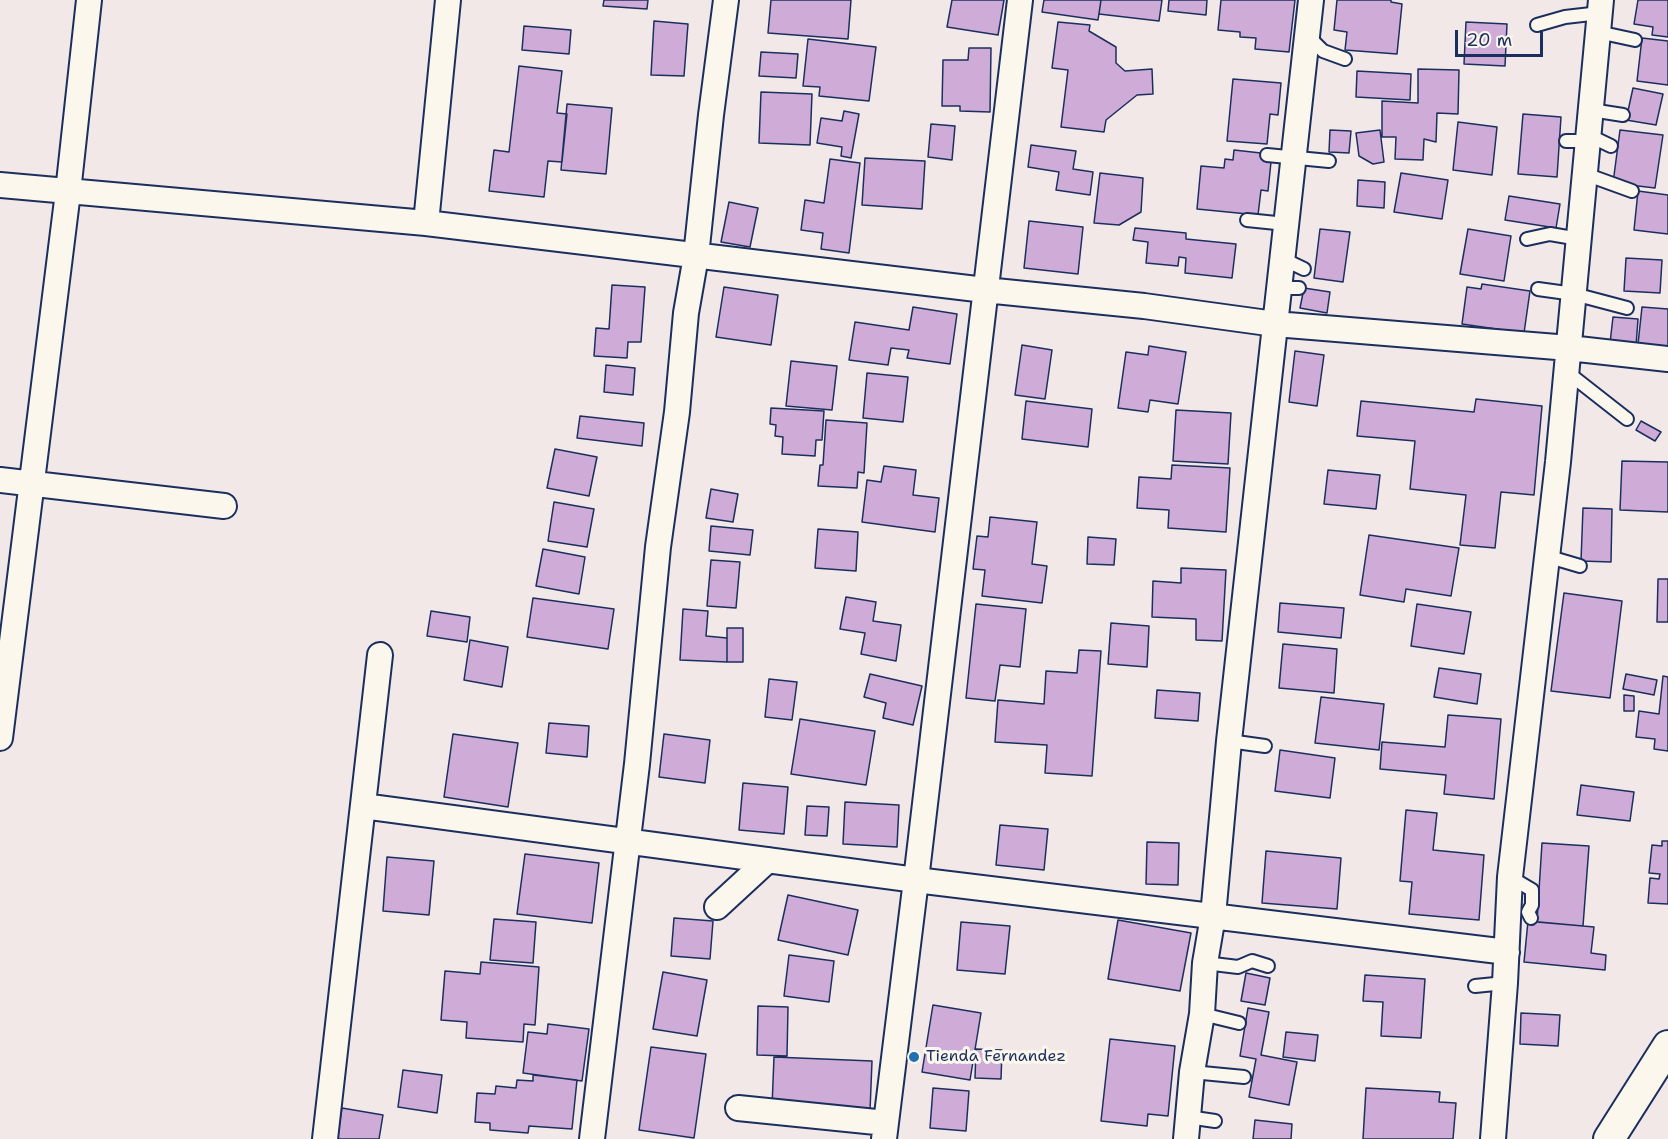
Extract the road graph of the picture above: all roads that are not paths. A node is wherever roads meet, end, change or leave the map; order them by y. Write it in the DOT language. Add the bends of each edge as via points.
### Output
graph roads {
  1 [pos="89,0"];
  2 [pos="447,0"];
  3 [pos="726,0"];
  4 [pos="1020,0"];
  5 [pos="1311,0"];
  6 [pos="1600,15"];
  7 [pos="1537,25"];
  8 [pos="1307,35"];
  9 [pos="1635,40"];
  10 [pos="1345,59"];
  11 [pos="1591,110"];
  12 [pos="1623,115"];
  13 [pos="1581,139"];
  14 [pos="1611,146"];
  15 [pos="1267,155"];
  16 [pos="1294,159"];
  17 [pos="1329,161"];
  18 [pos="1585,174"];
  19 [pos="0,185"];
  20 [pos="1632,191"];
  21 [pos="68,192"];
  22 [pos="1247,220"];
  23 [pos="426,223"];
  24 [pos="1286,224"];
  25 [pos="1527,239"];
  26 [pos="1579,239"];
  27 [pos="696,256"];
  28 [pos="1283,259"];
  29 [pos="1305,269"];
  30 [pos="1538,289"];
  31 [pos="985,290"];
  32 [pos="1574,294"];
  33 [pos="1627,308"];
  34 [pos="1275,324"];
  35 [pos="1668,359"];
  36 [pos="1568,360"];
  37 [pos="1627,419"];
  38 [pos="0,480"];
  39 [pos="32,483"];
  40 [pos="224,506"];
  41 [pos="1546,556"];
  42 [pos="1580,566"];
  43 [pos="380,655"];
  44 [pos="0,738"];
  45 [pos="1229,741"];
  46 [pos="1265,746"];
  47 [pos="363,806"];
  48 [pos="627,841"];
  49 [pos="768,860"];
  50 [pos="1510,877"];
  51 [pos="916,880"];
  52 [pos="717,907"];
  53 [pos="1213,916"];
  54 [pos="1531,918"];
  55 [pos="1507,952"];
  56 [pos="1205,963"];
  57 [pos="1268,966"];
  58 [pos="1505,983"];
  59 [pos="1475,986"];
  60 [pos="1202,1014"];
  61 [pos="1239,1023"];
  62 [pos="1668,1046"];
  63 [pos="1192,1071"];
  64 [pos="1244,1077"];
  65 [pos="738,1108"];
  66 [pos="1215,1121"];
  67 [pos="1187,1128"];
  68 [pos="885,1131"];
  69 [pos="325,1139"];
  70 [pos="592,1139"];
  71 [pos="1493,1139"];
  72 [pos="1609,1139"];
  1 -- 21 [label="street"];
  2 -- 23 [label="street"];
  3 -- 27 [label="street"];
  4 -- 31 [label="street"];
  5 -- 8 [label="street"];
  6 -- 7 [label="lane" via="1565,17"];
  6 -- 9 [label="lane"];
  6 -- 11 [label="street"];
  8 -- 10 [label="lane" via="1323,51"];
  8 -- 16 [label="street" via="1292,96"];
  11 -- 12 [label="lane"];
  11 -- 13 [label="street"];
  13 -- 14 [label="lane"];
  13 -- 18 [label="street"];
  15 -- 16 [label="lane"];
  16 -- 17 [label="lane"];
  16 -- 24 [label="street"];
  18 -- 20 [label="lane"];
  18 -- 26 [label="street"];
  19 -- 21 [label="street"];
  21 -- 23 [label="street"];
  21 -- 39 [label="street"];
  22 -- 24 [label="lane"];
  23 -- 27 [label="street"];
  24 -- 28 [label="street"];
  25 -- 26 [label="lane" via="1550,234"];
  26 -- 32 [label="street"];
  27 -- 31 [label="street"];
  27 -- 48 [label="street" via="658,547"];
  28 -- 29 [label="lane"];
  28 -- 34 [label="street" via="1289,288"];
  30 -- 32 [label="lane"];
  31 -- 34 [label="street"];
  31 -- 51 [label="street"];
  32 -- 33 [label="lane"];
  32 -- 36 [label="street"];
  34 -- 36 [label="street"];
  34 -- 45 [label="street" via="1237,598"];
  35 -- 36 [label="street"];
  36 -- 37 [label="lane"];
  36 -- 41 [label="street"];
  38 -- 39 [label="street"];
  39 -- 40 [label="street"];
  39 -- 44 [label="street"];
  41 -- 42 [label="lane"];
  41 -- 50 [label="street"];
  43 -- 47 [label="street"];
  45 -- 46 [label="lane"];
  45 -- 53 [label="street"];
  47 -- 48 [label="street"];
  47 -- 69 [label="street"];
  48 -- 49 [label="street"];
  48 -- 70 [label="street"];
  49 -- 51 [label="street"];
  49 -- 52 [label="street"];
  50 -- 54 [label="lane" via="1532,890 1528,912"];
  50 -- 55 [label="street"];
  51 -- 53 [label="street"];
  51 -- 68 [label="street"];
  53 -- 55 [label="street"];
  53 -- 56 [label="street"];
  55 -- 58 [label="street"];
  56 -- 57 [label="lane" via="1238,967 1252,960"];
  56 -- 60 [label="street"];
  58 -- 59 [label="lane"];
  58 -- 71 [label="street"];
  60 -- 61 [label="lane"];
  60 -- 63 [label="street"];
  62 -- 72 [label="street"];
  63 -- 64 [label="lane"];
  63 -- 67 [label="street"];
  65 -- 68 [label="street"];
  66 -- 67 [label="lane"];
}
